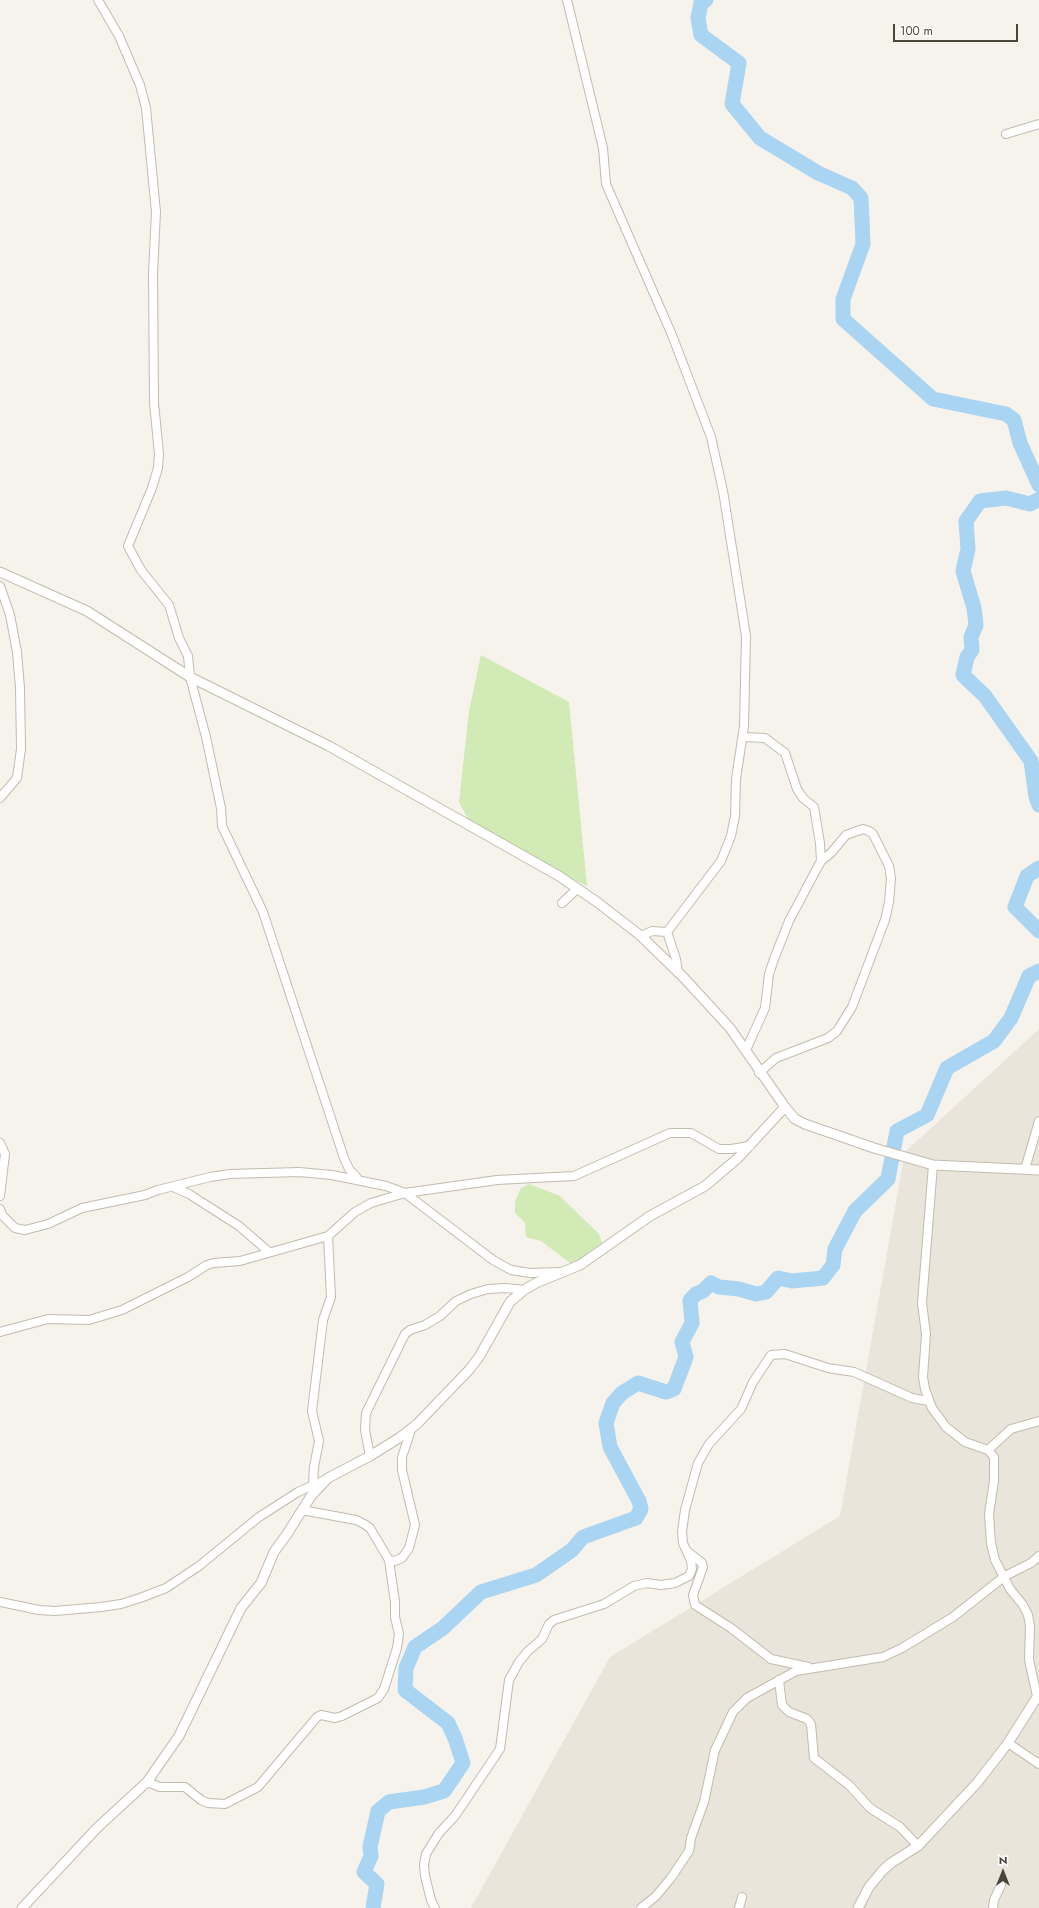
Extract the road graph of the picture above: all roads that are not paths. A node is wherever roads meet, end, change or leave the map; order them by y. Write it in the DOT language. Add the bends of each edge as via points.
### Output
graph roads {
  1 [pos="98,0"];
  2 [pos="567,0"];
  3 [pos="1039,124"];
  4 [pos="1006,134"];
  5 [pos="0,572"];
  6 [pos="0,586"];
  7 [pos="190,677"];
  8 [pos="743,737"];
  9 [pos="0,798"];
  10 [pos="820,861"];
  11 [pos="577,889"];
  12 [pos="562,903"];
  13 [pos="667,932"];
  14 [pos="641,936"];
  15 [pos="678,972"];
  16 [pos="746,1050"];
  17 [pos="759,1073"];
  18 [pos="785,1107"];
  19 [pos="1039,1121"];
  20 [pos="0,1143"];
  21 [pos="750,1146"];
  22 [pos="933,1165"];
  23 [pos="1024,1169"];
  24 [pos="1039,1170"];
  25 [pos="358,1179"];
  26 [pos="173,1187"];
  27 [pos="404,1193"];
  28 [pos="0,1196"];
  29 [pos="0,1209"];
  30 [pos="328,1236"];
  31 [pos="269,1252"];
  32 [pos="563,1272"];
  33 [pos="524,1290"];
  34 [pos="0,1332"];
  35 [pos="928,1401"];
  36 [pos="1039,1421"];
  37 [pos="411,1430"];
  38 [pos="988,1450"];
  39 [pos="370,1456"];
  40 [pos="328,1478"];
  41 [pos="313,1484"];
  42 [pos="302,1510"];
  43 [pos="687,1551"];
  44 [pos="1039,1556"];
  45 [pos="389,1560"];
  46 [pos="1004,1576"];
  47 [pos="0,1602"];
  48 [pos="810,1667"];
  49 [pos="778,1680"];
  50 [pos="1038,1695"];
  51 [pos="1008,1743"];
  52 [pos="1039,1764"];
  53 [pos="147,1782"];
  54 [pos="918,1846"];
  55 [pos="1001,1884"];
  56 [pos="742,1897"];
  57 [pos="22,1908"];
  58 [pos="435,1908"];
  59 [pos="641,1908"];
  60 [pos="739,1908"];
  61 [pos="858,1908"];
  62 [pos="993,1908"];
  1 -- 7 [label="street" via="119,36 140,85 146,108 156,212 153,272 154,403 158,468 128,546 141,570 169,605 179,638 188,656"];
  2 -- 8 [label="street" via="603,148 606,184 672,335 711,437 723,491 746,636"];
  3 -- 4 [label="street"];
  5 -- 7 [label="street" via="87,611"];
  6 -- 9 [label="street" via="10,615 17,652 20,749 17,778"];
  7 -- 11 [label="street" via="329,746 559,876"];
  7 -- 25 [label="street" via="206,737 221,808 222,826 263,912 344,1158"];
  8 -- 10 [label="street" via="765,738 785,754 797,789 814,807"];
  8 -- 13 [label="street" via="736,779 735,816 726,849 715,870"];
  10 -- 16 [label="street" via="774,959 769,974 765,1008"];
  10 -- 17 [label="street" via="831,853 846,835 863,829 873,834 889,866 891,878 885,920 852,1006 837,1031 828,1038 776,1058"];
  11 -- 12 [label="street"];
  11 -- 14 [label="street"];
  13 -- 14 [label="street" via="652,931"];
  13 -- 15 [label="street"];
  14 -- 15 [label="street"];
  15 -- 16 [label="street" via="730,1028"];
  16 -- 17 [label="street"];
  17 -- 18 [label="street"];
  18 -- 21 [label="street"];
  18 -- 22 [label="street" via="795,1119 805,1124 910,1160"];
  19 -- 23 [label="street"];
  20 -- 28 [label="street" via="5,1154"];
  21 -- 27 [label="street" via="719,1149 691,1133 670,1133 574,1176 497,1180"];
  21 -- 32 [label="street" via="705,1186 650,1216 580,1265"];
  22 -- 23 [label="street"];
  22 -- 35 [label="street" via="922,1303 926,1334 923,1377"];
  23 -- 24 [label="street"];
  25 -- 26 [label="street" via="298,1172 230,1174"];
  25 -- 27 [label="street"];
  26 -- 29 [label="street" via="82,1208 48,1224 25,1230 15,1228 2,1215"];
  26 -- 31 [label="street" via="189,1194 239,1226"];
  27 -- 30 [label="street" via="371,1203 355,1212"];
  27 -- 32 [label="street" via="492,1260 511,1270 530,1273"];
  30 -- 31 [label="street"];
  30 -- 41 [label="street" via="331,1297 323,1320 312,1411 319,1441"];
  31 -- 34 [label="street" via="240,1261 207,1265 122,1310 89,1320 48,1319"];
  32 -- 33 [label="street"];
  33 -- 37 [label="street" via="510,1302 469,1370"];
  33 -- 39 [label="street" via="494,1289 471,1294 456,1301 425,1326 404,1334 366,1413 365,1430"];
  35 -- 38 [label="street" via="937,1418 956,1436"];
  35 -- 43 [label="street" via="912,1398 854,1372 828,1368 785,1354 772,1355 753,1382 741,1409 709,1444 698,1463 685,1510 682,1532"];
  36 -- 38 [label="street" via="1011,1429"];
  37 -- 39 [label="street"];
  37 -- 45 [label="street" via="402,1457 402,1470 414,1530 409,1548 402,1558"];
  38 -- 46 [label="street" via="994,1457 989,1514 990,1536 995,1560"];
  39 -- 40 [label="street"];
  40 -- 41 [label="street"];
  40 -- 42 [label="street" via="310,1496"];
  41 -- 47 [label="street" via="259,1518 199,1566 166,1588 121,1604 71,1611 39,1610"];
  42 -- 45 [label="street" via="356,1520 364,1524 370,1528"];
  42 -- 53 [label="street" via="274,1552 261,1582 241,1608 179,1736"];
  43 -- 48 [label="street" via="702,1563 703,1567 693,1595 695,1606 731,1628 771,1659"];
  43 -- 58 [label="street" via="692,1569 689,1576 683,1580 660,1585 647,1583 634,1586 604,1604 554,1620 549,1624 542,1639 519,1662 509,1680 500,1749 426,1854 425,1876"];
  44 -- 46 [label="street" via="1031,1563"];
  45 -- 53 [label="street" via="399,1634 384,1689 378,1698 342,1716 317,1717 258,1787 225,1804 208,1803 185,1787 160,1787"];
  46 -- 48 [label="street" via="953,1617 883,1658"];
  46 -- 50 [label="street" via="1028,1615 1029,1660"];
  48 -- 49 [label="street"];
  49 -- 54 [label="street" via="782,1705 789,1712 807,1719 811,1724 814,1758 849,1785 870,1808 900,1827"];
  49 -- 59 [label="street" via="747,1698 733,1712 715,1750 704,1802 689,1851 656,1896"];
  50 -- 51 [label="street"];
  51 -- 52 [label="street"];
  51 -- 54 [label="street" via="977,1783"];
  53 -- 57 [label="street" via="98,1827"];
  54 -- 61 [label="street" via="891,1862 883,1870 869,1887"];
  55 -- 62 [label="street"];
  56 -- 60 [label="street"];
}
